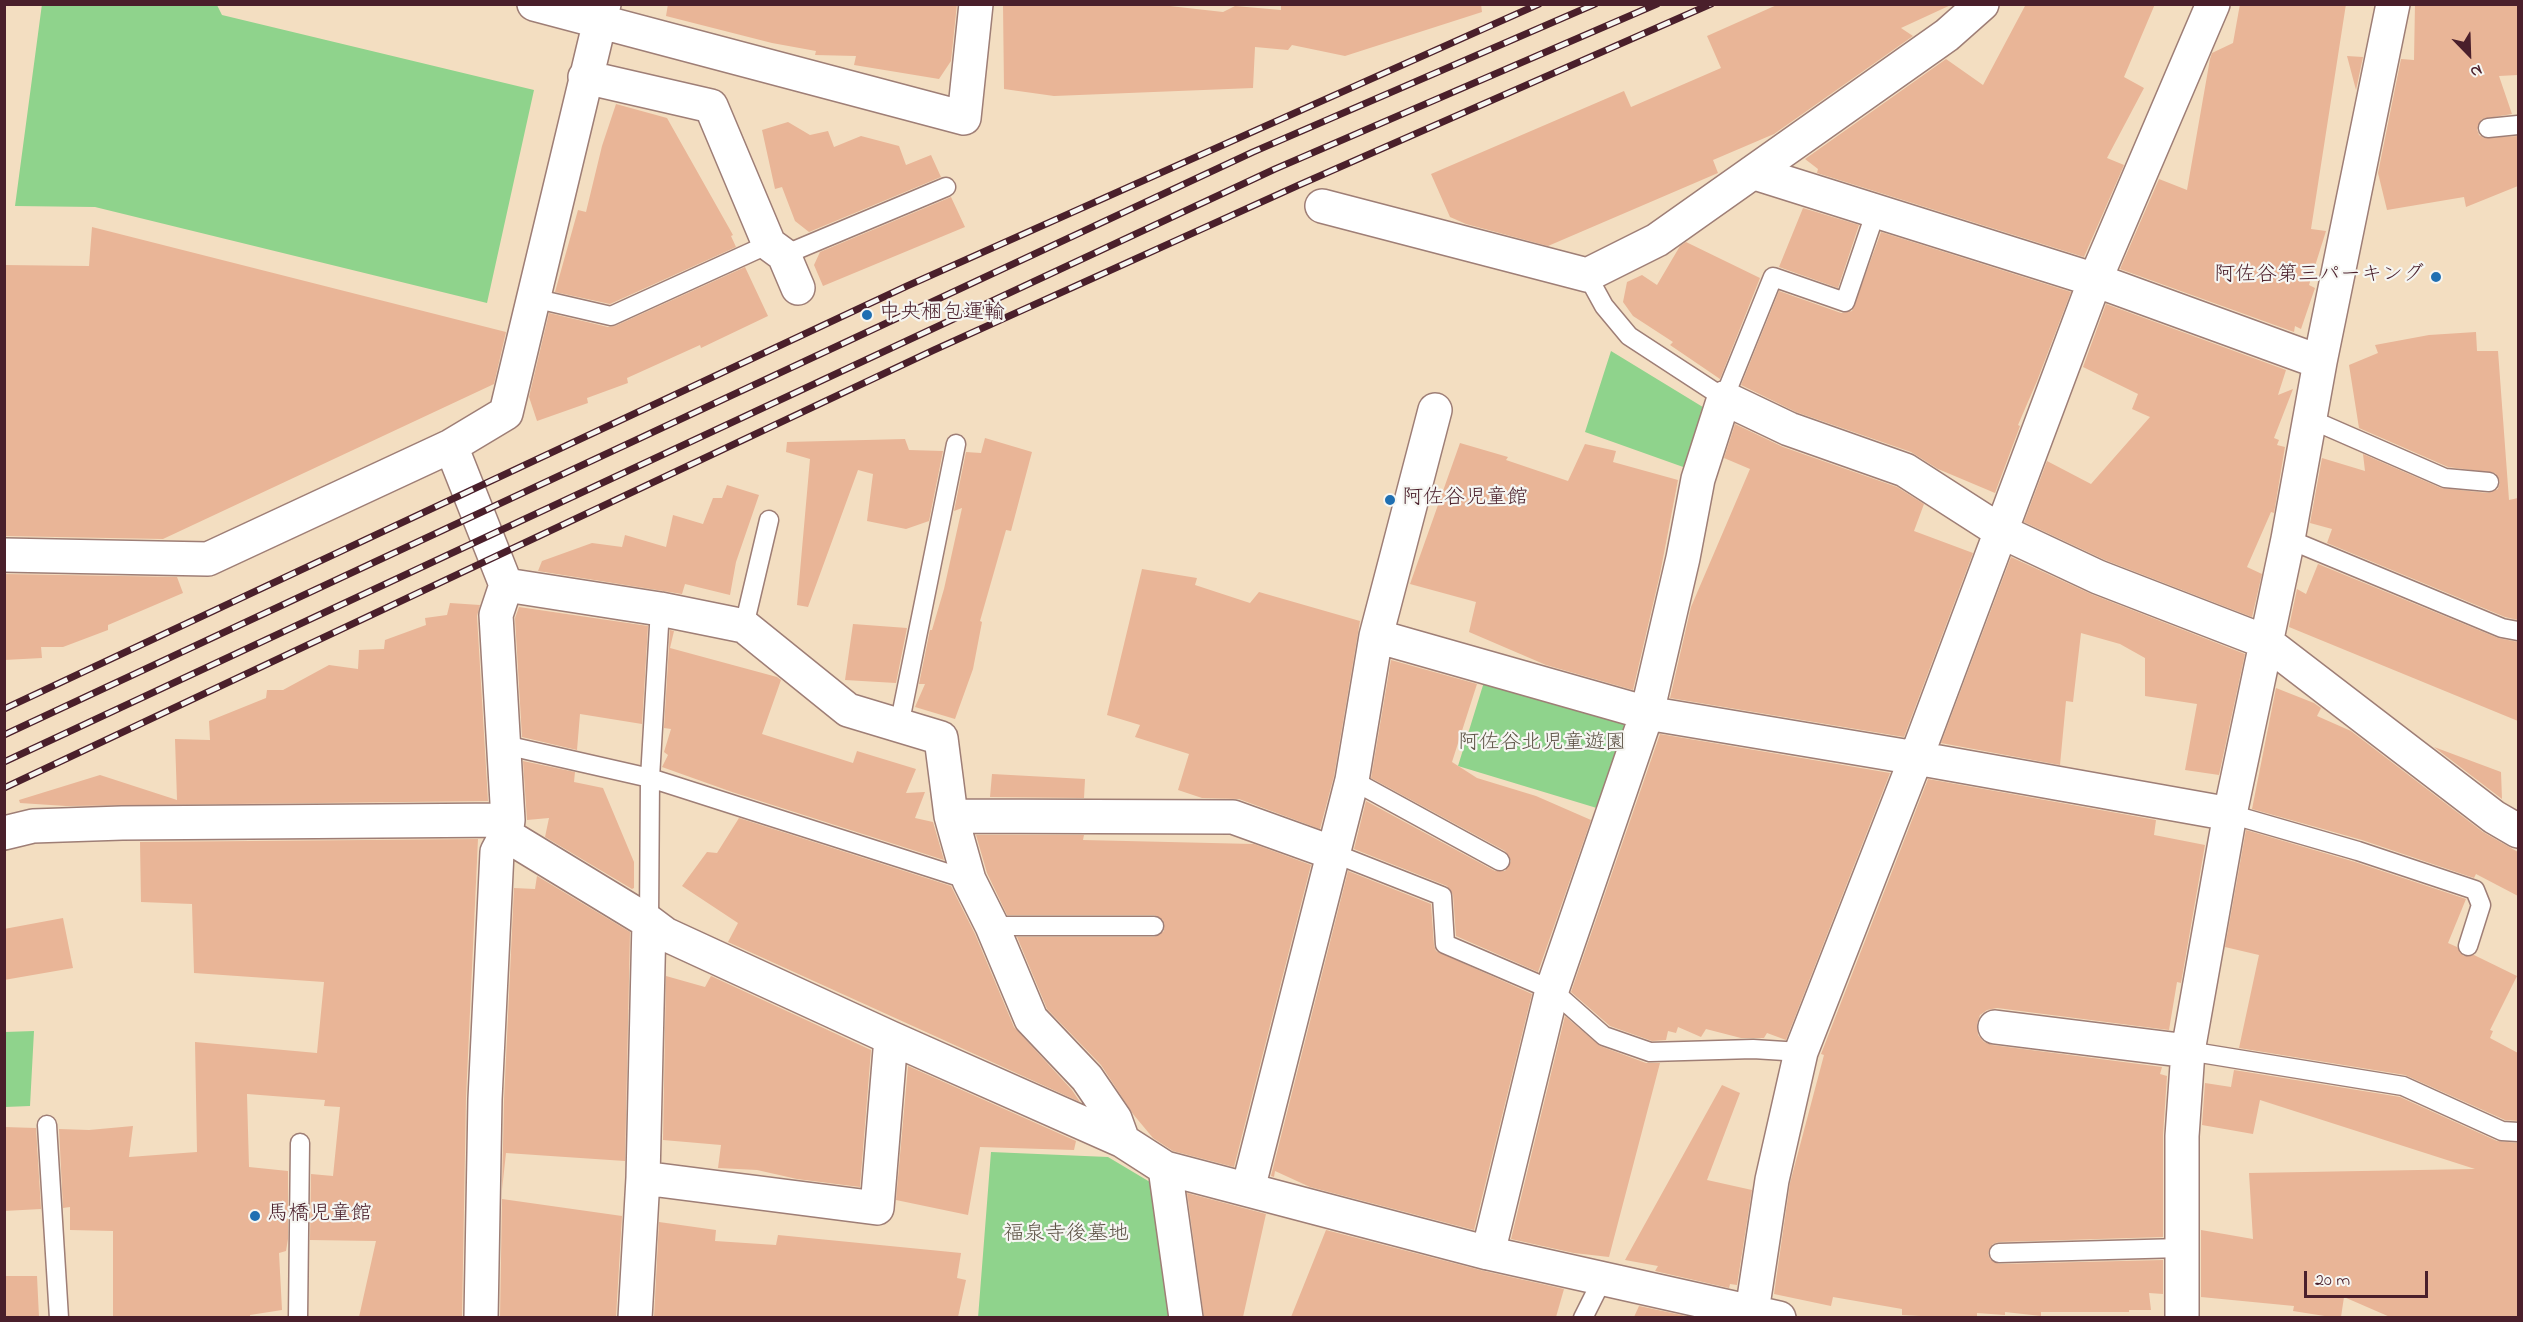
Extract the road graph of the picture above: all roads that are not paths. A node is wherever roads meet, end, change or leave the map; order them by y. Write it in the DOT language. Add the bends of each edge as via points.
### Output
graph roads {
  1 [pos="534,4"];
  2 [pos="976,4"];
  3 [pos="1982,4"];
  4 [pos="2212,4"];
  5 [pos="2393,4"];
  6 [pos="601,12"];
  7 [pos="585,77"];
  8 [pos="2518,125"];
  9 [pos="2488,128"];
  10 [pos="1755,173"];
  11 [pos="946,187"];
  12 [pos="1322,206"];
  13 [pos="1876,211"];
  14 [pos="776,249"];
  15 [pos="1587,275"];
  16 [pos="2095,280"];
  17 [pos="798,288"];
  18 [pos="533,298"];
  19 [pos="2320,362"];
  20 [pos="1724,398"];
  21 [pos="1435,410"];
  22 [pos="2310,419"];
  23 [pos="956,444"];
  24 [pos="452,446"];
  25 [pos="2489,482"];
  26 [pos="769,520"];
  27 [pos="2000,531"];
  28 [pos="2288,539"];
  29 [pos="4,555"];
  30 [pos="506,585"];
  31 [pos="660,609"];
  32 [pos="744,626"];
  33 [pos="2518,631"];
  34 [pos="1376,636"];
  35 [pos="2266,642"];
  36 [pos="1647,714"];
  37 [pos="898,726"];
  38 [pos="505,745"];
  39 [pos="1916,758"];
  40 [pos="650,778"];
  41 [pos="1352,780"];
  42 [pos="2230,814"];
  43 [pos="951,816"];
  44 [pos="507,828"];
  45 [pos="2518,831"];
  46 [pos="4,833"];
  47 [pos="1333,853"];
  48 [pos="1500,861"];
  49 [pos="969,880"];
  50 [pos="649,922"];
  51 [pos="992,926"];
  52 [pos="1154,926"];
  53 [pos="2468,946"];
  54 [pos="1552,990"];
  55 [pos="1995,1027"];
  56 [pos="891,1038"];
  57 [pos="2188,1051"];
  58 [pos="1801,1052"];
  59 [pos="46,1125"];
  60 [pos="2518,1132"];
  61 [pos="1123,1141"];
  62 [pos="300,1143"];
  63 [pos="1166,1168"];
  64 [pos="644,1178"];
  65 [pos="1248,1189"];
  66 [pos="2181,1248"];
  67 [pos="1488,1253"];
  68 [pos="1999,1253"];
  69 [pos="1603,1278"];
  70 [pos="1761,1316"];
  71 [pos="60,1317"];
  72 [pos="298,1317"];
  73 [pos="481,1317"];
  74 [pos="635,1317"];
  75 [pos="1186,1317"];
  76 [pos="1583,1317"];
  77 [pos="2182,1317"];
  1 -- 6 [label="street"];
  2 -- 6 [label="street" via="964,118"];
  3 -- 10 [label="street" via="1947,35"];
  4 -- 16 [label="street"];
  5 -- 19 [label="street"];
  6 -- 7 [label="street"];
  7 -- 14 [label="street" via="711,106"];
  7 -- 18 [label="street"];
  8 -- 9 [label="lane"];
  10 -- 13 [label="street"];
  10 -- 15 [label="street" via="1657,240"];
  11 -- 14 [label="lane"];
  12 -- 15 [label="street"];
  13 -- 16 [label="street"];
  13 -- 20 [label="lane" via="1845,302 1773,277"];
  14 -- 17 [label="street"];
  14 -- 18 [label="lane" via="612,316"];
  15 -- 20 [label="lane" via="1604,306 1629,336"];
  16 -- 19 [label="street"];
  16 -- 27 [label="street"];
  18 -- 24 [label="street" via="506,413"];
  19 -- 22 [label="street"];
  20 -- 27 [label="street" via="1789,429 1905,470"];
  20 -- 36 [label="street" via="1698,479"];
  21 -- 34 [label="street"];
  22 -- 25 [label="lane" via="2445,478"];
  22 -- 28 [label="street"];
  23 -- 37 [label="lane"];
  24 -- 29 [label="street" via="208,559"];
  24 -- 30 [label="street"];
  26 -- 32 [label="lane"];
  27 -- 35 [label="street" via="2098,577"];
  27 -- 39 [label="street"];
  28 -- 33 [label="lane" via="2502,628"];
  28 -- 35 [label="street"];
  30 -- 31 [label="street"];
  30 -- 38 [label="street" via="496,615"];
  31 -- 32 [label="street"];
  31 -- 40 [label="lane"];
  32 -- 37 [label="street" via="848,710"];
  34 -- 36 [label="street"];
  34 -- 41 [label="street"];
  35 -- 42 [label="street"];
  35 -- 45 [label="street" via="2494,817"];
  36 -- 39 [label="street"];
  36 -- 54 [label="street"];
  37 -- 43 [label="street" via="941,738"];
  38 -- 40 [label="lane"];
  38 -- 44 [label="street"];
  39 -- 42 [label="street"];
  39 -- 58 [label="street"];
  40 -- 49 [label="lane"];
  40 -- 50 [label="lane"];
  41 -- 47 [label="street"];
  41 -- 48 [label="lane"];
  42 -- 53 [label="lane" via="2475,890 2481,905"];
  42 -- 57 [label="street"];
  43 -- 47 [label="street" via="1233,817"];
  43 -- 49 [label="street"];
  44 -- 46 [label="street" via="122,823 33,826"];
  44 -- 50 [label="street"];
  44 -- 73 [label="street" via="497,852 485,1099"];
  47 -- 54 [label="lane" via="1442,896 1445,944"];
  47 -- 65 [label="street"];
  49 -- 51 [label="street"];
  50 -- 56 [label="street" via="665,934"];
  50 -- 64 [label="street"];
  51 -- 52 [label="lane"];
  51 -- 61 [label="street" via="1031,1019 1087,1078 1115,1119"];
  54 -- 58 [label="lane" via="1604,1036 1650,1052"];
  54 -- 67 [label="street"];
  55 -- 57 [label="street"];
  56 -- 61 [label="street"];
  56 -- 64 [label="street" via="877,1208"];
  57 -- 60 [label="lane" via="2403,1086 2502,1131"];
  57 -- 66 [label="street"];
  58 -- 70 [label="street" via="1772,1180"];
  59 -- 71 [label="lane"];
  61 -- 63 [label="street"];
  62 -- 72 [label="lane"];
  63 -- 65 [label="street"];
  63 -- 75 [label="street"];
  64 -- 74 [label="street"];
  65 -- 67 [label="street"];
  66 -- 68 [label="lane"];
  66 -- 77 [label="street"];
  67 -- 69 [label="street"];
  69 -- 70 [label="street"];
  69 -- 76 [label="lane"];
}
